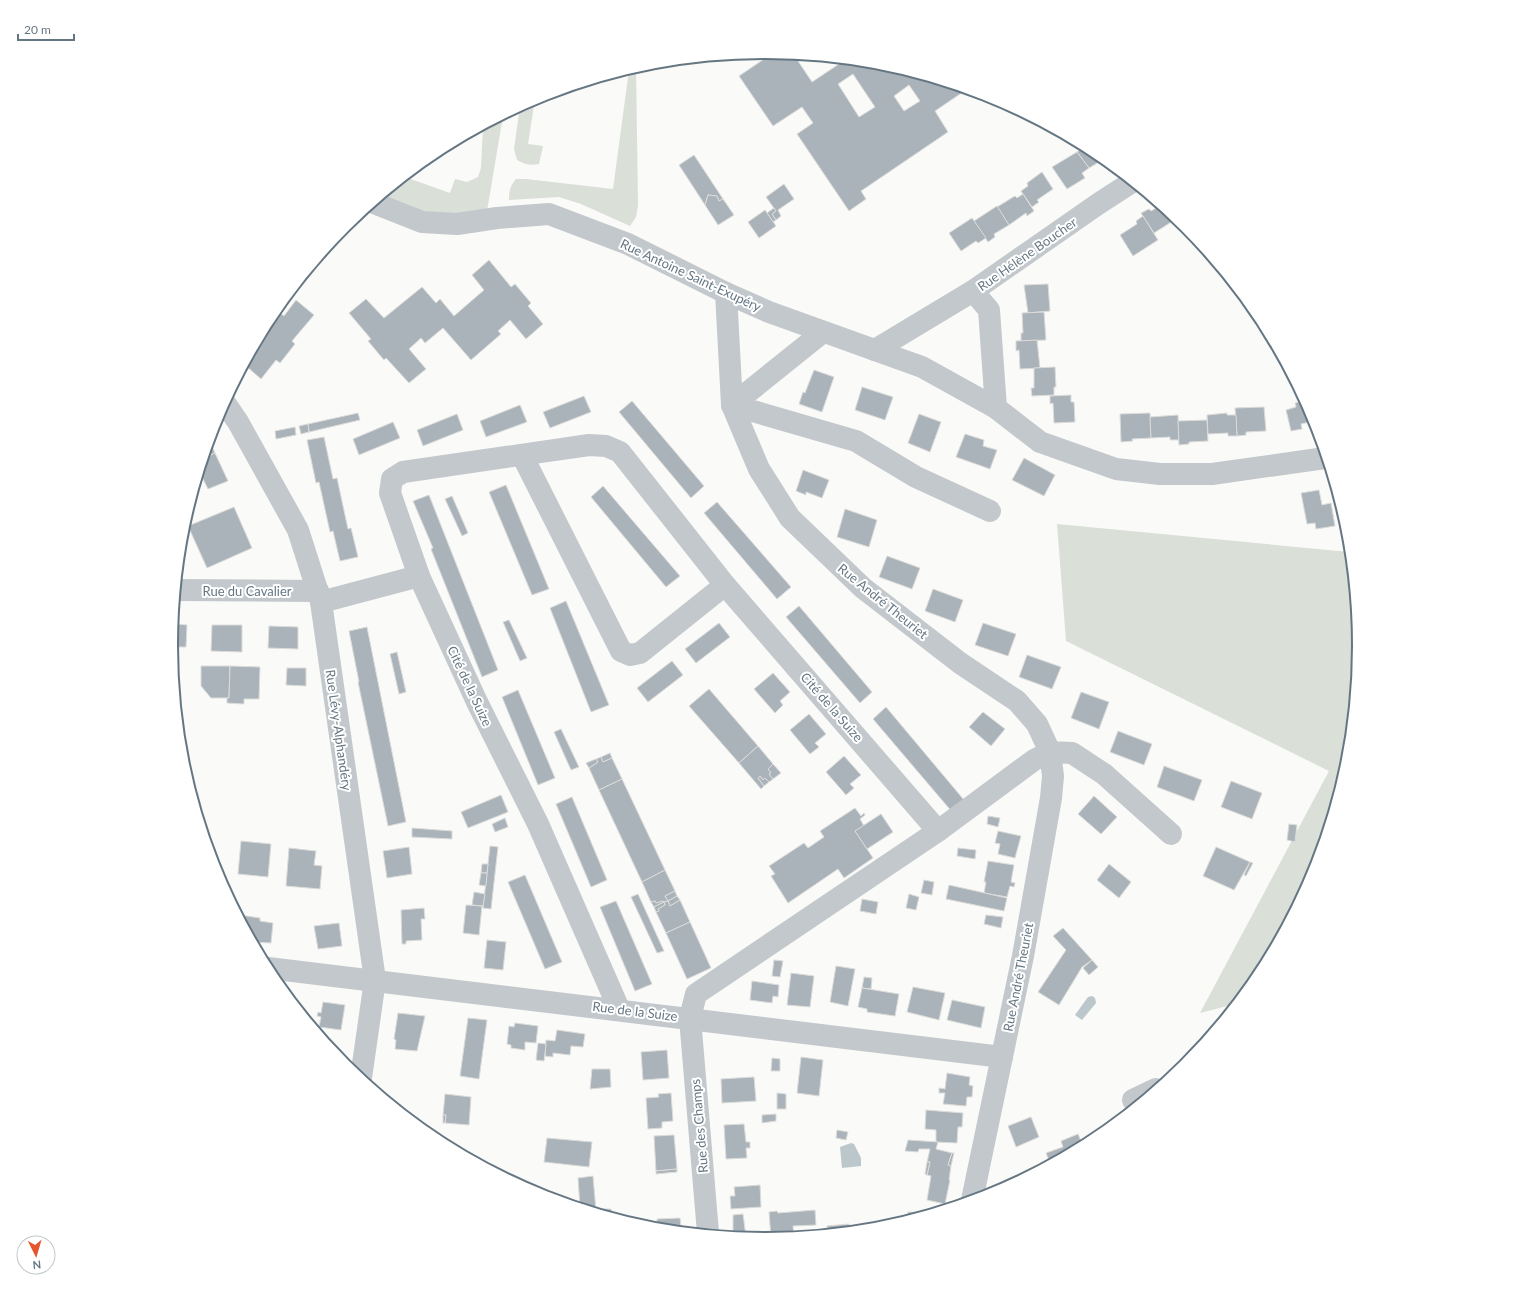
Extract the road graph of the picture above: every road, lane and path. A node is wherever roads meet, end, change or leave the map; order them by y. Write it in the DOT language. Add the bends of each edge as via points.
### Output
graph roads {
  1 [pos="1128,185"];
  2 [pos="378,205"];
  3 [pos="973,291"];
  4 [pos="726,293"];
  5 [pos="823,332"];
  6 [pos="875,350"];
  7 [pos="732,405"];
  8 [pos="229,408"];
  9 [pos="996,408"];
  10 [pos="522,455"];
  11 [pos="1321,459"];
  12 [pos="990,511"];
  13 [pos="419,576"];
  14 [pos="725,584"];
  15 [pos="182,590"];
  16 [pos="319,597"];
  17 [pos="1050,752"];
  18 [pos="938,831"];
  19 [pos="1171,834"];
  20 [pos="276,969"];
  21 [pos="375,980"];
  22 [pos="619,1009"];
  23 [pos="690,1018"];
  24 [pos="1002,1057"];
  25 [pos="362,1071"];
  26 [pos="1138,1098"];
  27 [pos="1133,1100"];
  28 [pos="973,1193"];
  29 [pos="708,1229"];
  1 -- 3 [label="street, Rue Hélène Boucher"];
  2 -- 4 [label="street, Rue Antoine Saint-Exupéry" via="422,222 458,224 549,214 628,244"];
  3 -- 6 [label="street"];
  3 -- 9 [label="street, Rue Hélène Boucher" via="989,310"];
  4 -- 5 [label="street, Rue Antoine Saint-Exupéry"];
  4 -- 7 [label="street, Rue André Theuriet"];
  5 -- 6 [label="street, Rue Antoine Saint-Exupéry"];
  5 -- 7 [label="street"];
  6 -- 9 [label="street, Rue Antoine Saint-Exupéry" via="922,367"];
  7 -- 12 [label="street" via="856,441 916,477"];
  7 -- 17 [label="street, Rue André Theuriet" via="759,469 790,518 864,588 960,662 1017,701 1037,724"];
  8 -- 16 [label="street, Rue Lévy-Alphandéry" via="298,530"];
  9 -- 11 [label="street" via="1040,442 1116,469 1160,474 1212,474"];
  10 -- 13 [label="street, Cité de la Suize" via="403,472 392,479 390,493"];
  10 -- 14 [label="street, Cité de la Suize" via="589,445 606,446 620,452"];
  10 -- 14 [label="street" via="621,651 630,655 640,653"];
  13 -- 16 [label="street, Rue du Cavalier"];
  13 -- 22 [label="street, Cité de la Suize" via="477,702 538,824"];
  14 -- 18 [label="street, Cité de la Suize"];
  15 -- 16 [label="street, Rue du Cavalier"];
  16 -- 21 [label="street, Rue Lévy-Alphandéry"];
  17 -- 18 [label="street" via="1034,760"];
  17 -- 19 [label="street" via="1072,753 1104,774"];
  17 -- 24 [label="street, Rue André Theuriet" via="1053,776 1051,798"];
  18 -- 23 [label="street" via="696,994"];
  20 -- 21 [label="street, Rue de la Suize"];
  21 -- 22 [label="street, Rue de la Suize"];
  21 -- 25 [label="street, Rue Lévy-Alphandéry"];
  22 -- 23 [label="street, Rue de la Suize"];
  23 -- 24 [label="street, Rue de la Suize"];
  23 -- 29 [label="street, Rue des Champs"];
  24 -- 28 [label="street, Rue André Theuriet"];
  26 -- 27 [label="street"];
}
